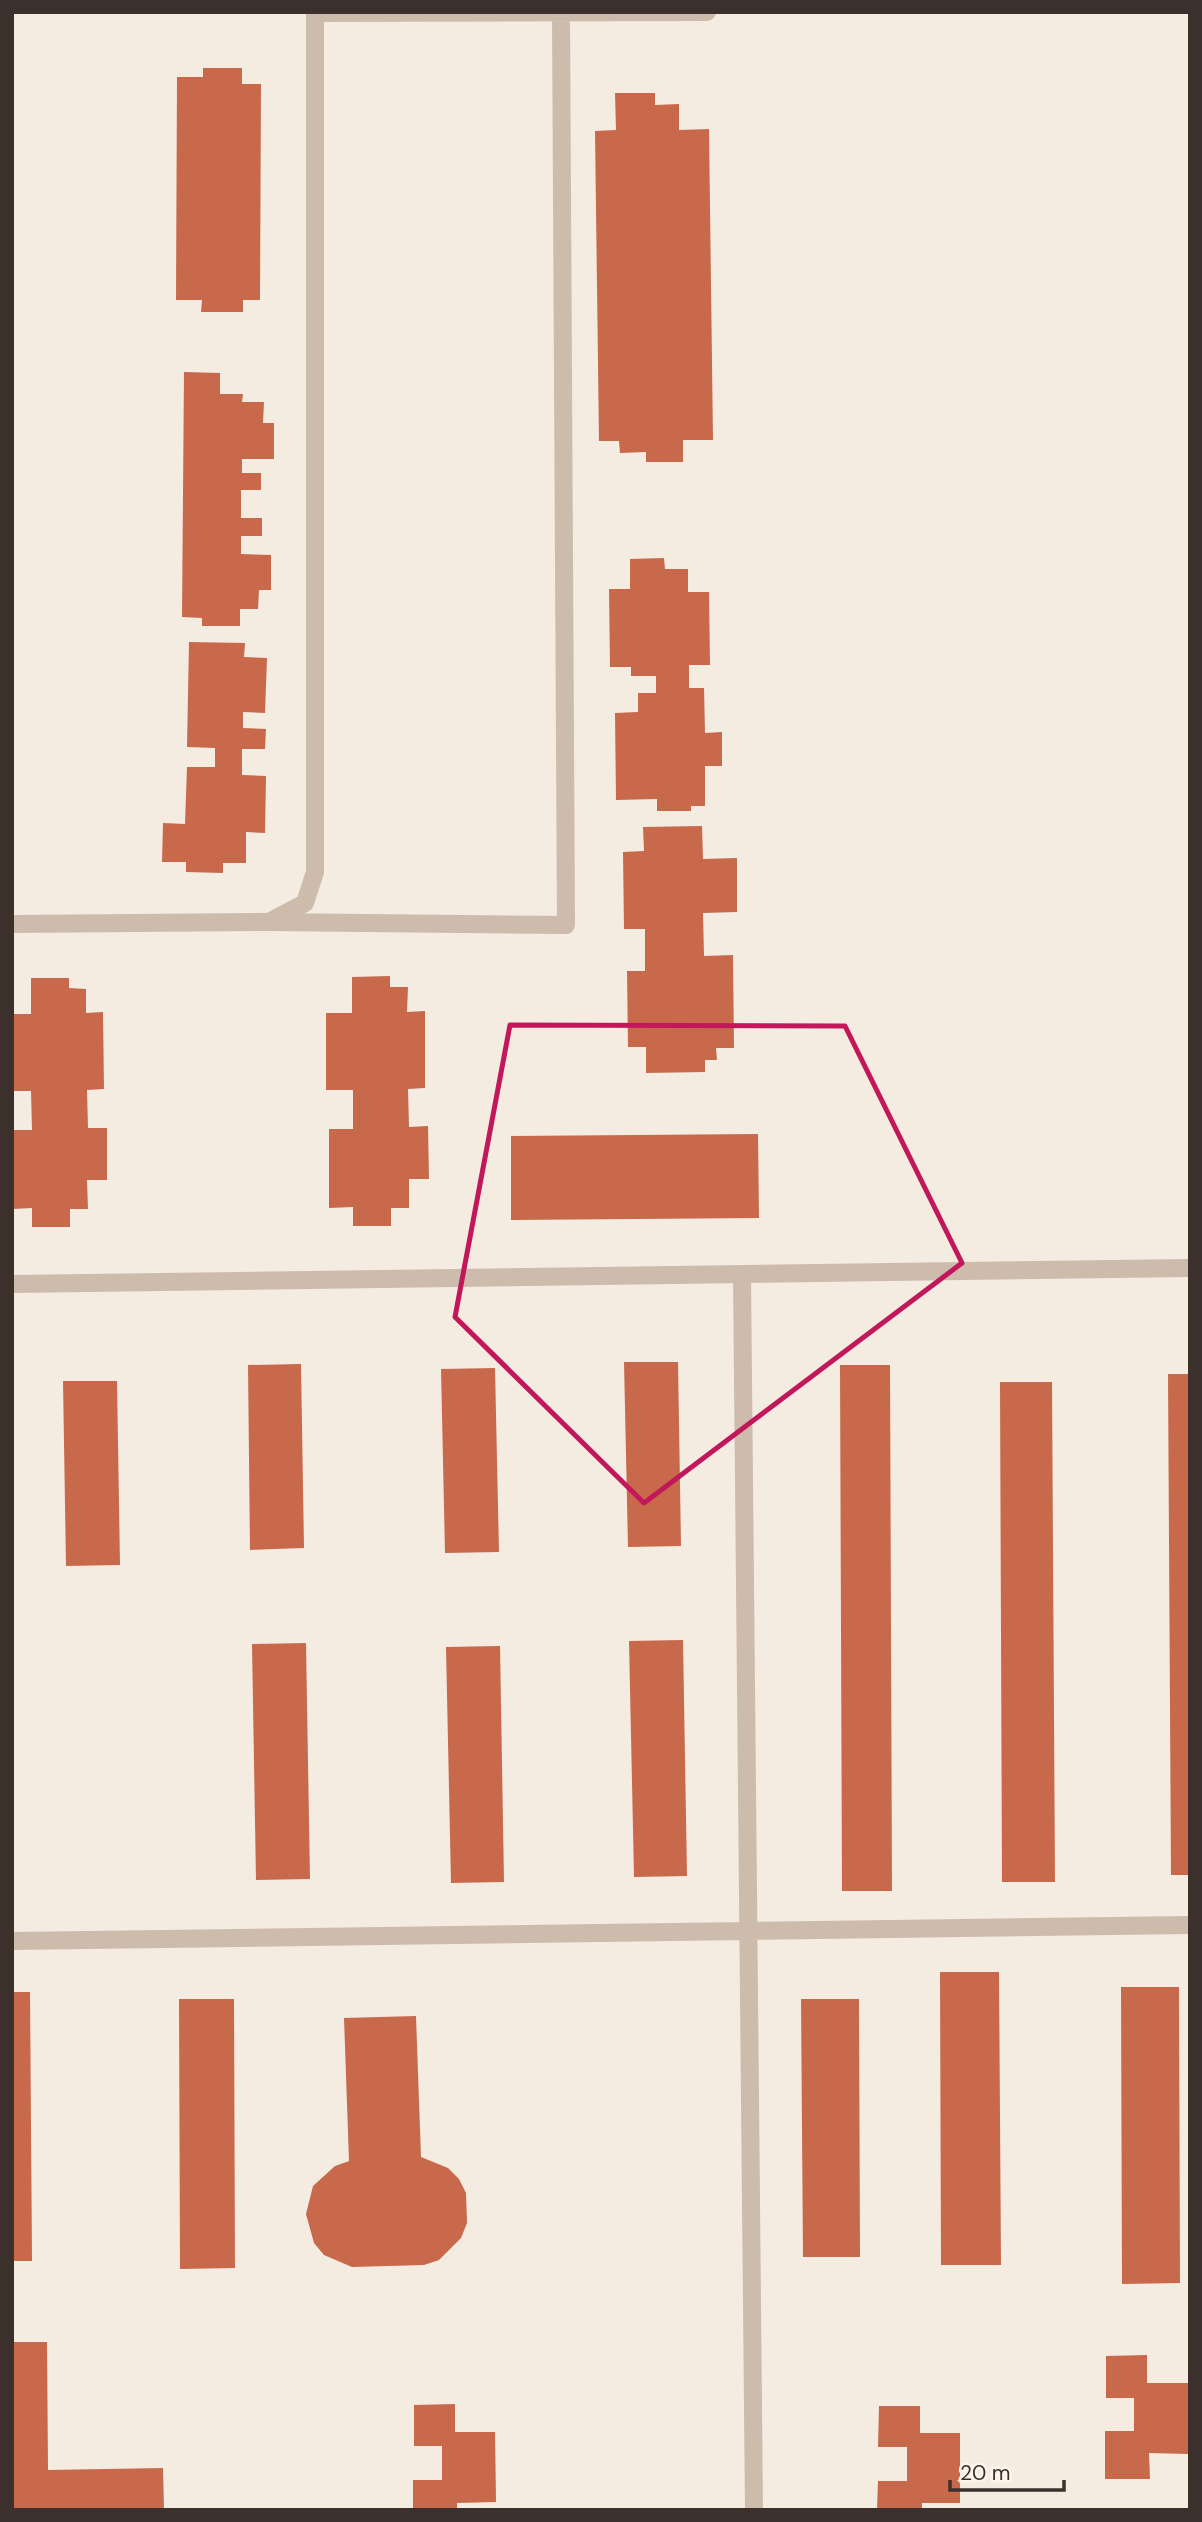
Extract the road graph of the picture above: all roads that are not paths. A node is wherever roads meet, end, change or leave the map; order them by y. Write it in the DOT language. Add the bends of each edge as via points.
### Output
graph roads {
  1 [pos="561,12"];
  2 [pos="707,12"];
  3 [pos="315,13"];
  4 [pos="269,922"];
  5 [pos="12,923"];
  6 [pos="1190,1268"];
  7 [pos="742,1275"];
  8 [pos="12,1284"];
  9 [pos="1190,1925"];
  10 [pos="748,1931"];
  11 [pos="12,1941"];
  12 [pos="754,2510"];
  1 -- 2 [label="street"];
  1 -- 3 [label="street"];
  1 -- 4 [label="street" via="566,925"];
  3 -- 4 [label="street" via="314,872 305,903"];
  4 -- 5 [label="street"];
  6 -- 7 [label="street"];
  7 -- 8 [label="street"];
  7 -- 10 [label="street"];
  9 -- 10 [label="street"];
  10 -- 11 [label="street"];
  10 -- 12 [label="street"];
}
